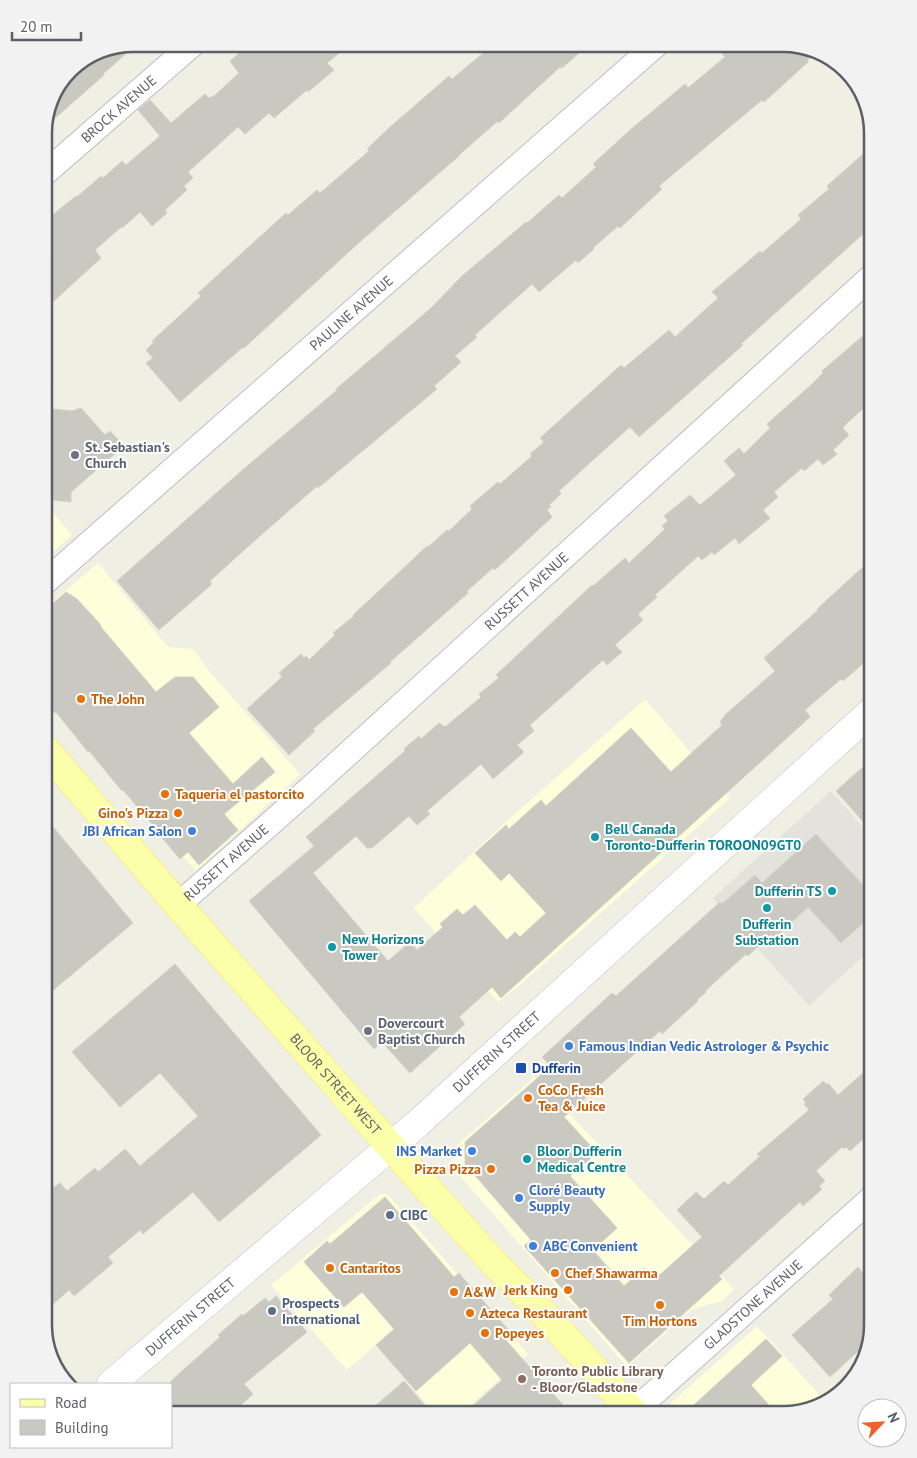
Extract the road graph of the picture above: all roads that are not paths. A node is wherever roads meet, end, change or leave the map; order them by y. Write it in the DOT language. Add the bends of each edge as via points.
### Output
graph roads {
  1 [pos="184,52"];
  2 [pos="648,53"];
  3 [pos="53,166"];
  4 [pos="864,283"];
  5 [pos="53,575"];
  6 [pos="864,718"];
  7 [pos="52,758"];
  8 [pos="178,905"];
  9 [pos="391,1146"];
  10 [pos="864,1205"];
  11 [pos="112,1383"];
  12 [pos="627,1406"];
  13 [pos="642,1406"];
  1 -- 3 [label="street, BROCK AVENUE"];
  2 -- 5 [label="street, PAULINE AVENUE"];
  4 -- 8 [label="street, RUSSETT AVENUE"];
  6 -- 9 [label="main road, DUFFERIN STREET"];
  7 -- 8 [label="main road, BLOOR STREET WEST"];
  8 -- 9 [label="main road, BLOOR STREET WEST"];
  9 -- 11 [label="main road, DUFFERIN STREET"];
  9 -- 12 [label="main road, BLOOR STREET WEST" via="491,1260"];
  10 -- 13 [label="street, GLADSTONE AVENUE"];
}
